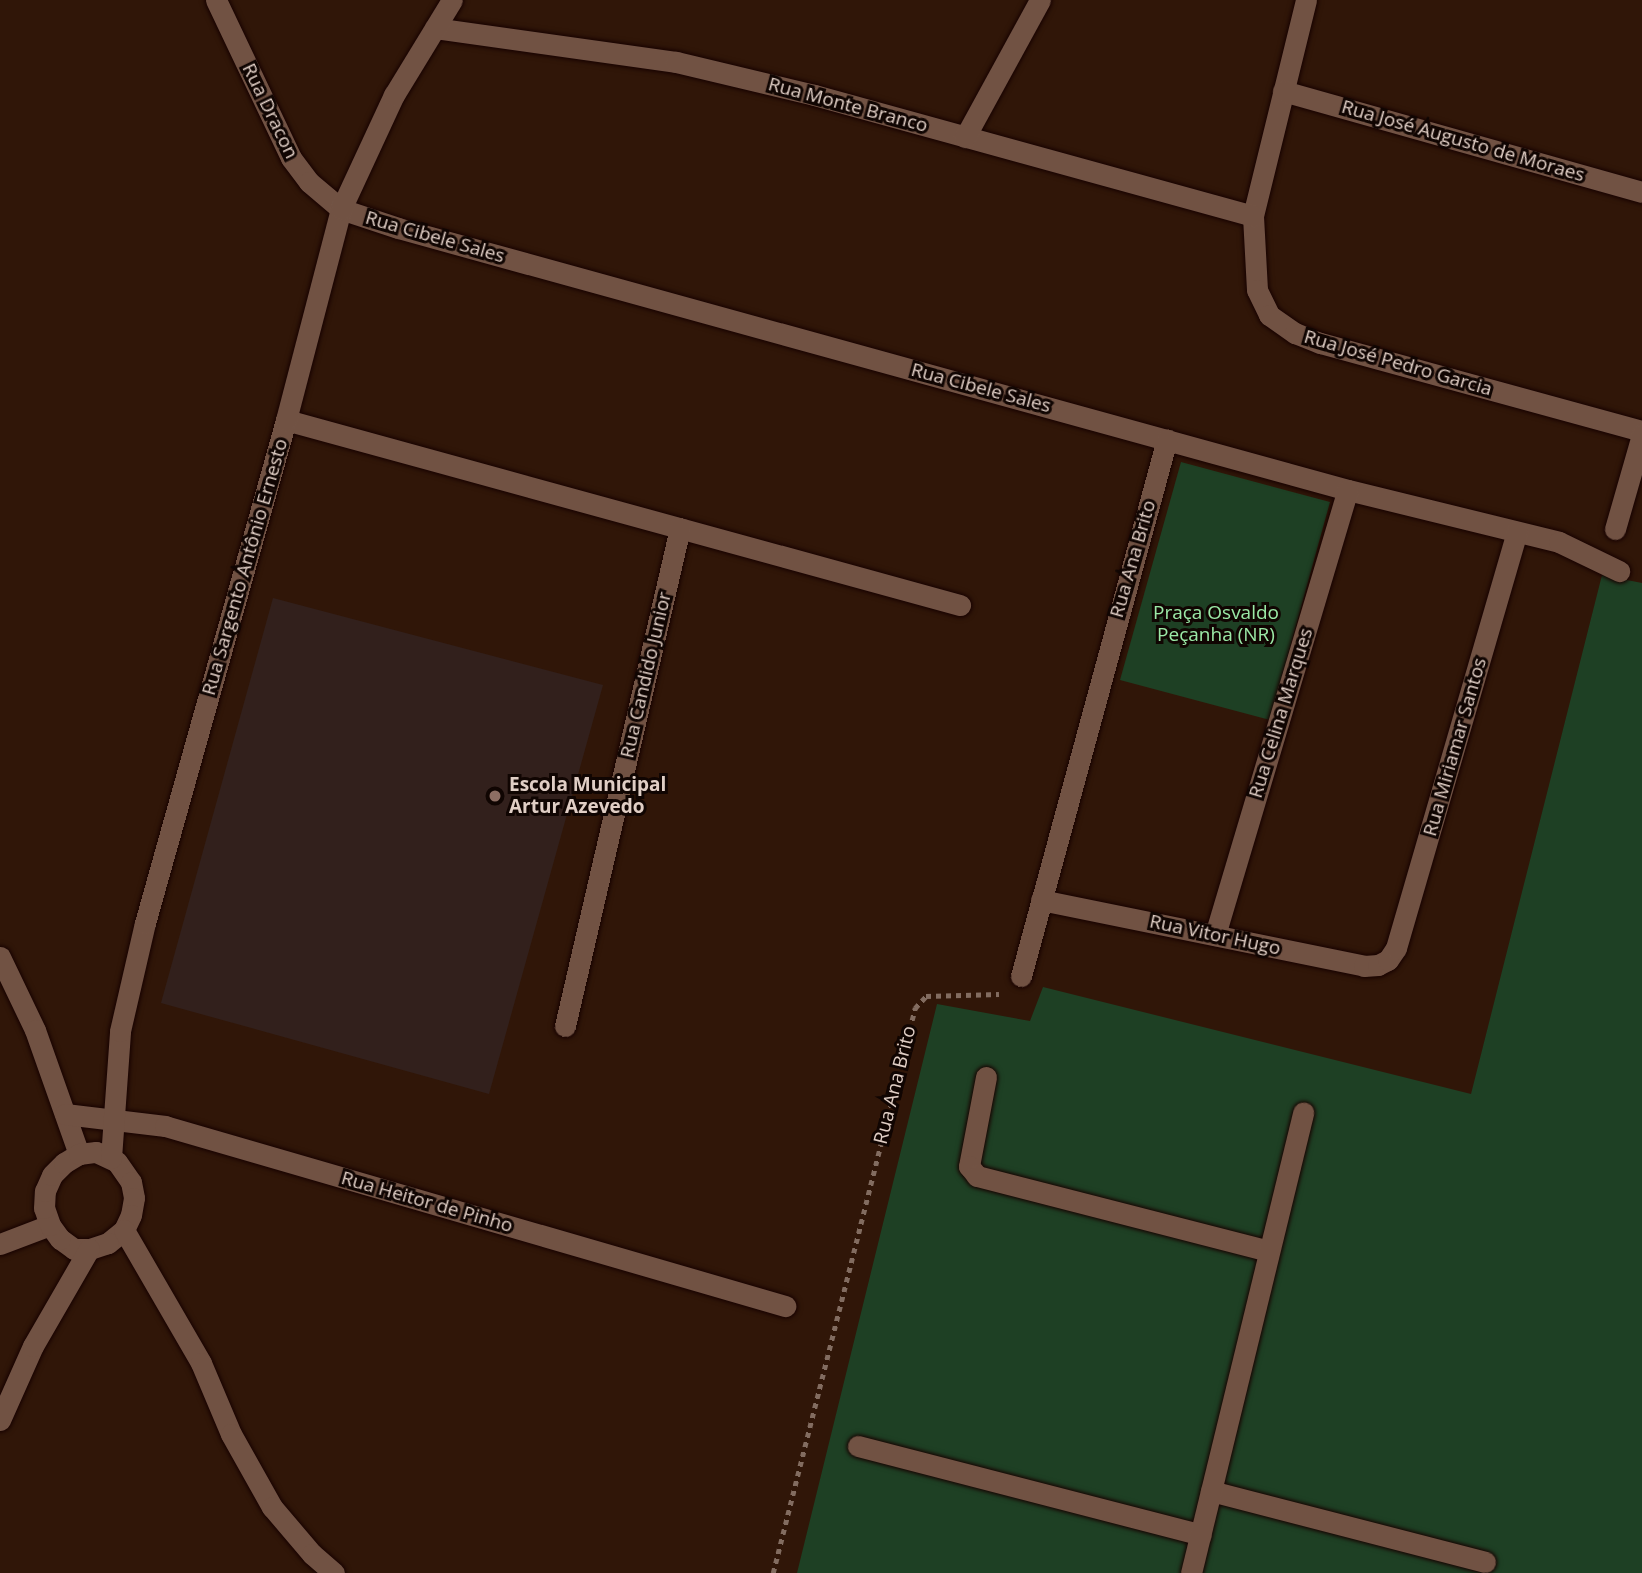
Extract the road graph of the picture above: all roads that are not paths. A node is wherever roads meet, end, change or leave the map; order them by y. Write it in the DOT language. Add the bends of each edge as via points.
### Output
graph roads {
  1 [pos="216,0"];
  2 [pos="452,0"];
  3 [pos="1040,0"];
  4 [pos="1306,0"];
  5 [pos="435,28"];
  6 [pos="1283,91"];
  7 [pos="965,137"];
  8 [pos="1642,192"];
  9 [pos="341,209"];
  10 [pos="1254,216"];
  11 [pos="286,419"];
  12 [pos="1642,433"];
  13 [pos="1167,439"];
  14 [pos="1348,491"];
  15 [pos="680,528"];
  16 [pos="1615,528"];
  17 [pos="1517,532"];
  18 [pos="1619,570"];
  19 [pos="960,605"];
  20 [pos="1041,900"];
  21 [pos="1215,934"];
  22 [pos="0,957"];
  23 [pos="1388,960"];
  24 [pos="1021,976"];
  25 [pos="565,1026"];
  26 [pos="986,1077"];
  27 [pos="1303,1112"];
  28 [pos="65,1114"];
  29 [pos="114,1120"];
  30 [pos="79,1154"];
  31 [pos="111,1158"];
  32 [pos="50,1225"];
  33 [pos="124,1230"];
  34 [pos="0,1244"];
  35 [pos="89,1249"];
  36 [pos="1269,1251"];
  37 [pos="785,1306"];
  38 [pos="0,1420"];
  39 [pos="858,1446"];
  40 [pos="1211,1491"];
  41 [pos="1201,1535"];
  42 [pos="1485,1562"];
  43 [pos="334,1573"];
  44 [pos="1191,1573"];
  1 -- 9 [label="street, Rua Dracon" via="291,158 309,182"];
  2 -- 5 [label="street, Rua Sargento Antônio Ernesto"];
  3 -- 7 [label="street"];
  4 -- 6 [label="street, Rua José Pedro Garcia"];
  5 -- 7 [label="street, Rua Monte Branco" via="676,62"];
  5 -- 9 [label="street, Rua Sargento Antônio Ernesto" via="394,95"];
  6 -- 8 [label="street, Rua José Augusto de Moraes"];
  6 -- 10 [label="street, Rua José Pedro Garcia"];
  7 -- 10 [label="street, Rua Monte Branco"];
  9 -- 11 [label="street, Rua Sargento Antônio Ernesto"];
  9 -- 13 [label="street, Rua Cibele Sales"];
  10 -- 12 [label="street, Rua José Pedro Garcia" via="1257,290 1269,315 1295,333"];
  11 -- 15 [label="street"];
  11 -- 29 [label="street, Rua Sargento Antônio Ernesto" via="145,923 120,1031"];
  12 -- 16 [label="street"];
  13 -- 14 [label="street, Rua Cibele Sales"];
  13 -- 20 [label="street, Rua Ana Brito"];
  14 -- 17 [label="street, Rua Cibele Sales"];
  14 -- 21 [label="street, Rua Celina Marques"];
  15 -- 19 [label="street"];
  15 -- 25 [label="street, Rua Candido Junior"];
  17 -- 18 [label="street, Rua Cibele Sales" via="1559,541"];
  17 -- 23 [label="street, Rua Miriamar Santos" via="1396,948"];
  20 -- 21 [label="street, Rua Vitor Hugo"];
  20 -- 24 [label="street, Rua Ana Brito"];
  21 -- 23 [label="street, Rua Vitor Hugo" via="1364,966"];
  22 -- 28 [label="street" via="35,1030"];
  26 -- 36 [label="street" via="969,1166 977,1176"];
  27 -- 36 [label="street"];
  28 -- 29 [label="street, Rua Heitor de Pinho"];
  28 -- 30 [label="street"];
  29 -- 31 [label="street, Rua Sargento Antônio Ernesto"];
  29 -- 37 [label="street, Rua Heitor de Pinho" via="166,1126"];
  30 -- 31 [label="street" via="96,1152"];
  30 -- 32 [label="street" via="52,1175 45,1191"];
  31 -- 33 [label="street" via="131,1182 134,1198"];
  32 -- 34 [label="street"];
  32 -- 35 [label="street" via="74,1249"];
  33 -- 35 [label="street" via="108,1243"];
  33 -- 43 [label="street" via="201,1363 231,1434 272,1507"];
  35 -- 38 [label="street" via="33,1346"];
  36 -- 40 [label="street"];
  39 -- 41 [label="street"];
  40 -- 41 [label="street"];
  40 -- 42 [label="street"];
  41 -- 44 [label="street"];
}
